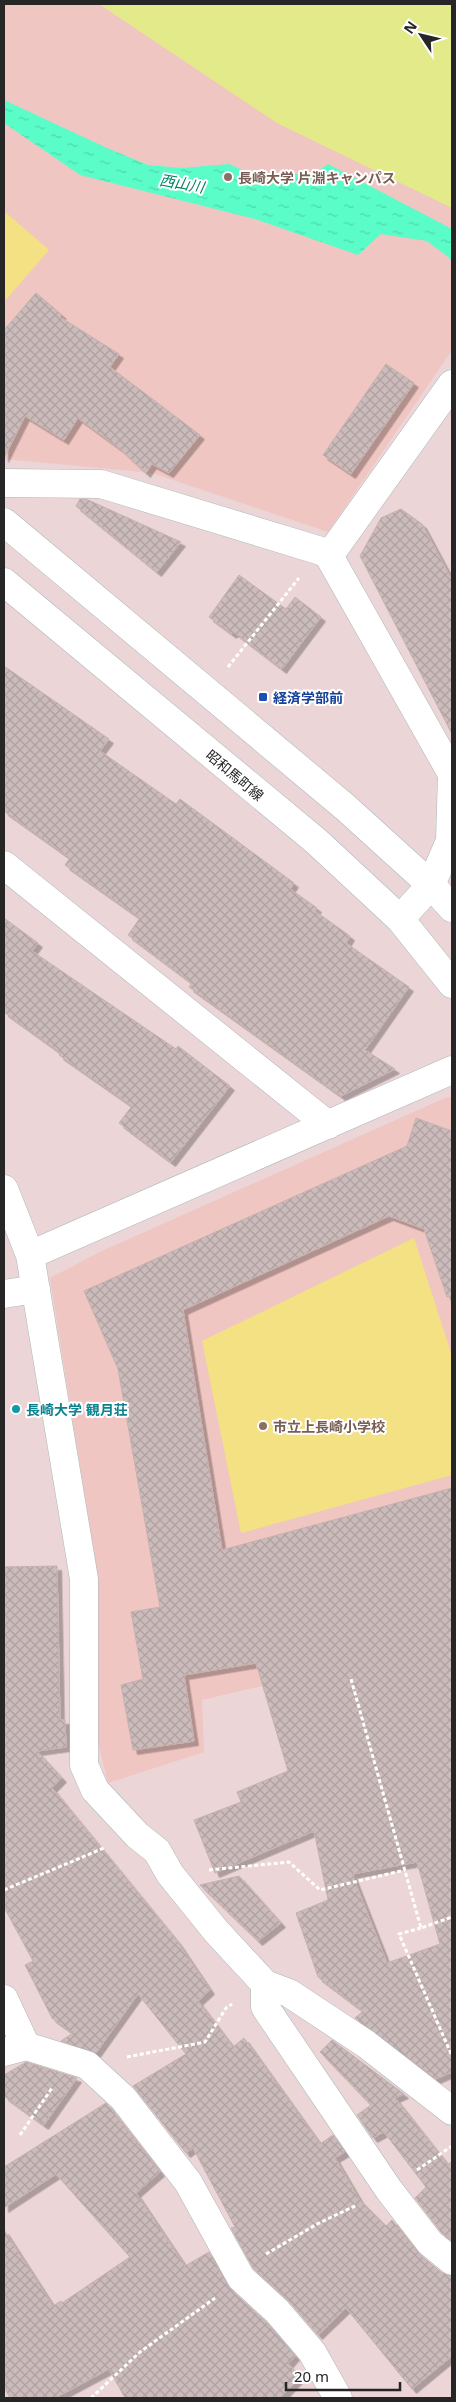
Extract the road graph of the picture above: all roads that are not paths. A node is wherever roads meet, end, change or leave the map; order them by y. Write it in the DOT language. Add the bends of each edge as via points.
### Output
graph roads {
  1 [pos="452,384"];
  2 [pos="4,483"];
  3 [pos="4,522"];
  4 [pos="325,554"];
  5 [pos="4,582"];
  6 [pos="4,865"];
  7 [pos="431,885"];
  8 [pos="452,908"];
  9 [pos="400,919"];
  10 [pos="452,984"];
  11 [pos="452,1070"];
  12 [pos="328,1125"];
  13 [pos="4,1189"];
  14 [pos="30,1255"];
  15 [pos="36,1289"];
  16 [pos="4,1294"];
  17 [pos="265,1984"];
  18 [pos="4,1999"];
  19 [pos="15,2049"];
  20 [pos="452,2112"];
  21 [pos="452,2261"];
  22 [pos="338,2398"];
  1 -- 4 [label="street"];
  2 -- 4 [label="street" via="101,484"];
  3 -- 7 [label="street" via="345,807"];
  4 -- 7 [label="street" via="452,774 450,841"];
  5 -- 9 [label="street, 昭和馬町線" via="316,841"];
  6 -- 12 [label="street"];
  7 -- 8 [label="street"];
  7 -- 9 [label="street"];
  9 -- 10 [label="street, 昭和馬町線"];
  11 -- 12 [label="street"];
  12 -- 14 [label="street"];
  13 -- 14 [label="street"];
  14 -- 15 [label="street"];
  15 -- 16 [label="street"];
  15 -- 17 [label="street" via="84,1579 84,1765 95,1790 137,1835 157,1851 170,1874 216,1931"];
  17 -- 20 [label="street" via="289,1993 366,2044"];
  17 -- 21 [label="street" via="265,2007 389,2190 430,2243"];
  18 -- 19 [label="street"];
  19 -- 22 [label="street" via="80,2062 124,2098 188,2182 241,2278 312,2352"];
}
